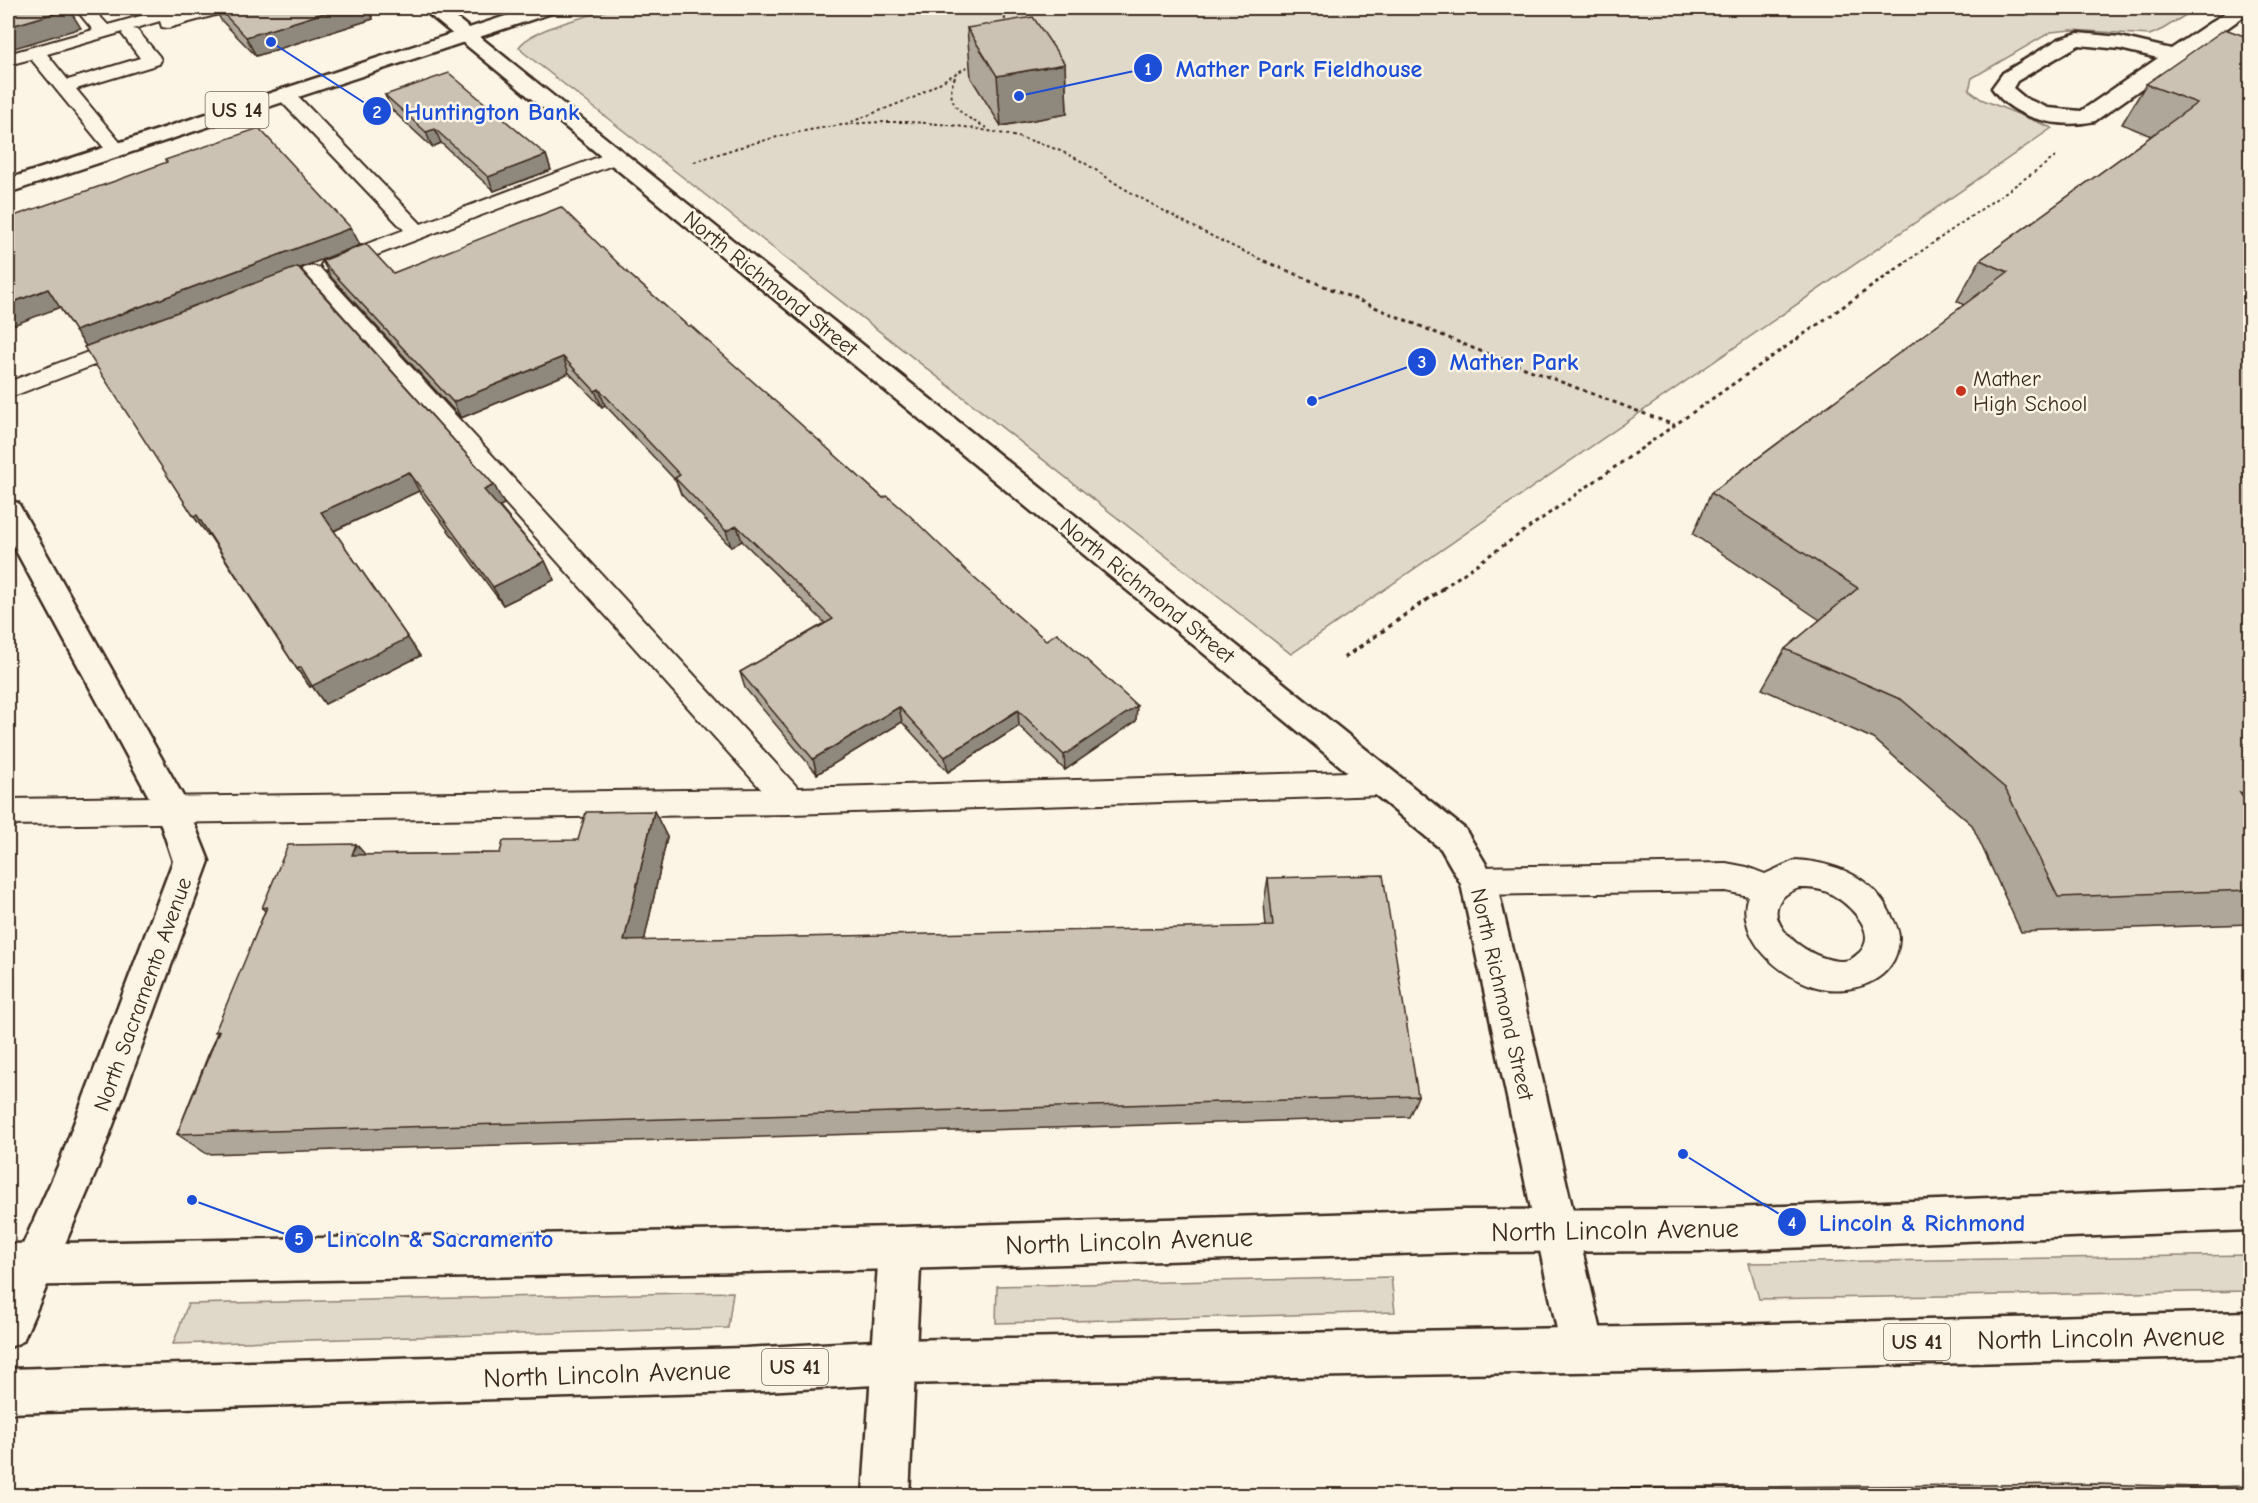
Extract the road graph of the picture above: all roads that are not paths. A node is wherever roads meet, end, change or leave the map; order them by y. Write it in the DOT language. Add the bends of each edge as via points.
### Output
graph roads {
  1 [pos="83,8"];
  2 [pos="186,8"];
  3 [pos="433,8"];
  4 [pos="548,8"];
  5 [pos="2244,8"];
  6 [pos="212,10"];
  7 [pos="238,14"];
  8 [pos="105,32"];
  9 [pos="131,34"];
  10 [pos="466,34"];
  11 [pos="38,56"];
  12 [pos="2174,56"];
  13 [pos="8,60"];
  14 [pos="64,87"];
  15 [pos="285,94"];
  16 [pos="116,150"];
  17 [pos="616,156"];
  18 [pos="8,186"];
  19 [pos="418,233"];
  20 [pos="149,336"];
  21 [pos="8,390"];
  22 [pos="8,510"];
  23 [pos="1384,783"];
  24 [pos="791,801"];
  25 [pos="172,808"];
  26 [pos="8,812"];
  27 [pos="1478,881"];
  28 [pos="1768,890"];
  29 [pos="2250,1209"];
  30 [pos="1556,1231"];
  31 [pos="900,1248"];
  32 [pos="21,1264"];
  33 [pos="8,1326"];
  34 [pos="2250,1334"];
  35 [pos="1583,1348"];
  36 [pos="893,1362"];
  37 [pos="8,1391"];
  38 [pos="886,1496"];
  1 -- 8 [label="lane"];
  2 -- 8 [label="lane"];
  3 -- 10 [label="street, North Richmond Street"];
  4 -- 10 [label="street, US 14"];
  5 -- 12 [label="street"];
  6 -- 7 [label="lane"];
  6 -- 9 [label="lane"];
  8 -- 11 [label="lane"];
  9 -- 11 [label="lane"];
  9 -- 14 [label="lane" via="152,60"];
  10 -- 15 [label="street, US 14"];
  10 -- 17 [label="street, North Richmond Street"];
  11 -- 13 [label="lane"];
  11 -- 14 [label="lane"];
  12 -- 12 [label="street" via="2120,43 2078,39 2010,76 2002,88 2006,95 2043,113 2079,118"];
  14 -- 16 [label="lane"];
  15 -- 16 [label="street, US 14"];
  15 -- 19 [label="lane"];
  16 -- 18 [label="street, US 14"];
  17 -- 19 [label="lane"];
  17 -- 23 [label="street, North Richmond Street"];
  19 -- 24 [label="lane" via="301,277"];
  20 -- 21 [label="lane"];
  22 -- 25 [label="street, North Sacramento Avenue"];
  23 -- 24 [label="lane"];
  23 -- 27 [label="street, North Richmond Street" via="1453,839"];
  24 -- 25 [label="lane"];
  25 -- 26 [label="lane"];
  25 -- 32 [label="street, North Sacramento Avenue" via="191,861 76,1172"];
  27 -- 28 [label="lane" via="1726,877"];
  27 -- 30 [label="street, North Richmond Street"];
  29 -- 30 [label="street, North Lincoln Avenue" via="1706,1230"];
  30 -- 31 [label="street, North Lincoln Avenue"];
  30 -- 35 [label="street, North Richmond Street"];
  31 -- 32 [label="street, North Lincoln Avenue"];
  31 -- 36 [label="street"];
  32 -- 33 [label="street, North Sacramento Avenue"];
  34 -- 35 [label="street, North Lincoln Avenue / US 41"];
  35 -- 36 [label="street, North Lincoln Avenue / US 41"];
  36 -- 37 [label="street, North Lincoln Avenue / US 41" via="745,1370"];
  36 -- 38 [label="street"];
}
